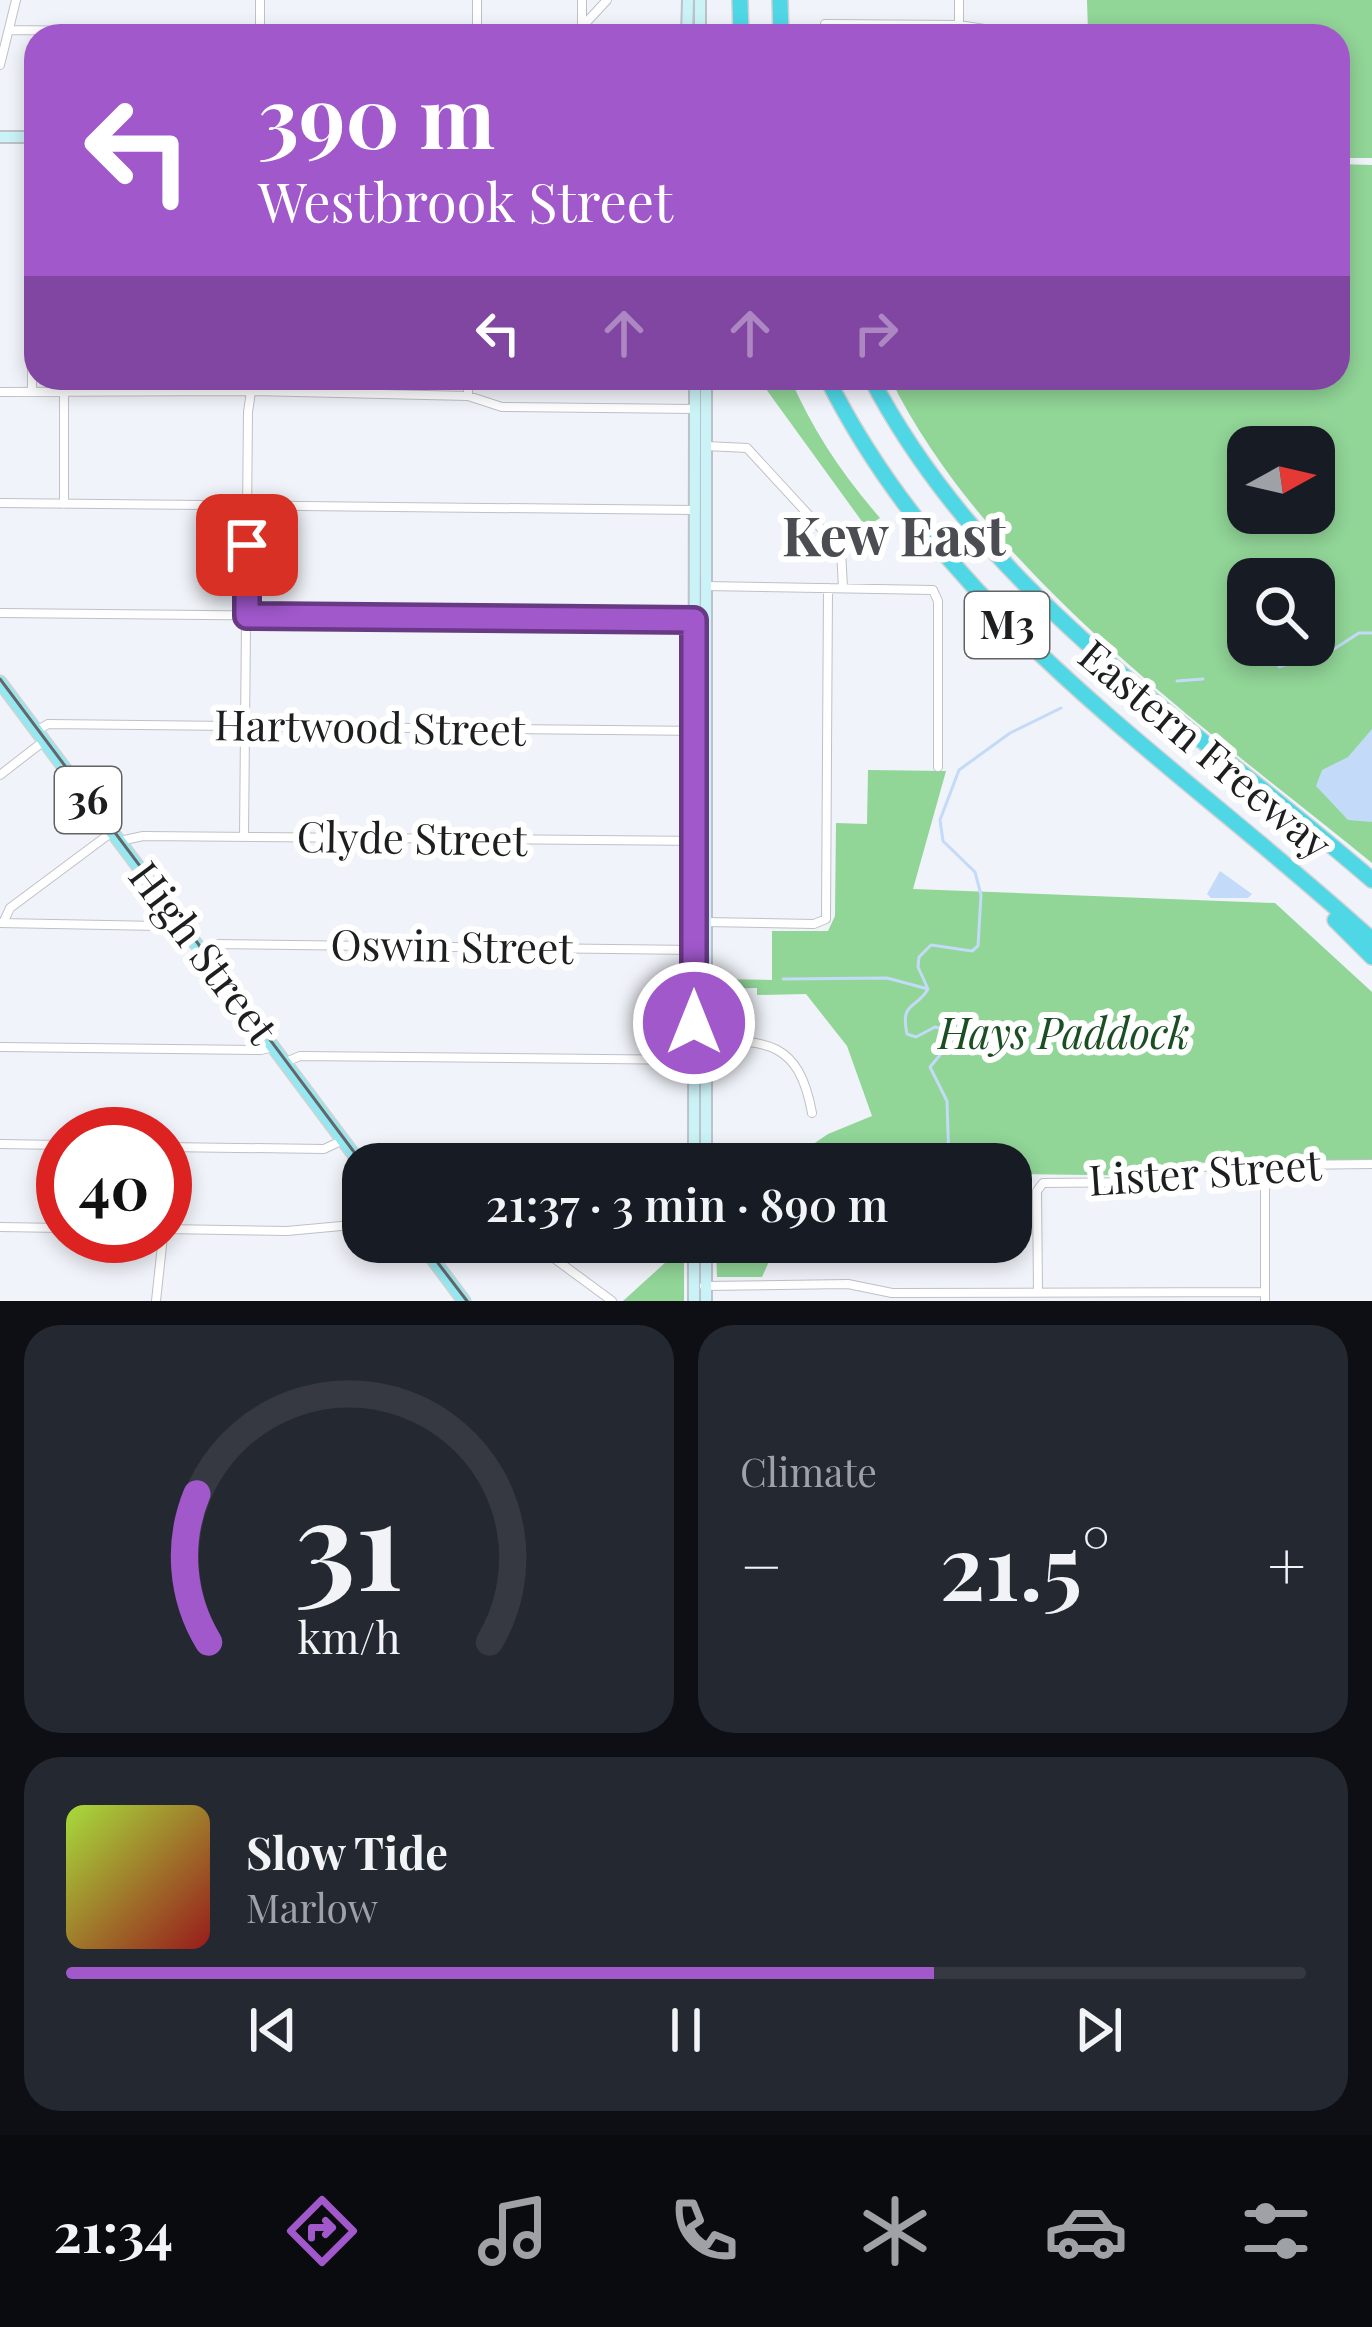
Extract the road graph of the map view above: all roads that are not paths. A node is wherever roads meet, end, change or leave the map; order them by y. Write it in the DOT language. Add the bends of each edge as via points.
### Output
graph roads {
  1 [pos="16,0"];
  2 [pos="607,0"];
  3 [pos="688,0"];
  4 [pos="700,0"];
  5 [pos="694,21"];
  6 [pos="588,24"];
  7 [pos="693,24"];
  8 [pos="695,24"];
  9 [pos="9,30"];
  10 [pos="24,30"];
  11 [pos="0,65"];
  12 [pos="251,390"];
  13 [pos="362,390"];
  14 [pos="468,390"];
  15 [pos="694,390"];
  16 [pos="706,390"];
  17 [pos="833,390"];
  18 [pos="878,390"];
  19 [pos="0,392"];
  20 [pos="32,392"];
  21 [pos="64,392"];
  22 [pos="143,393"];
  23 [pos="250,394"];
  24 [pos="362,395"];
  25 [pos="468,396"];
  26 [pos="694,410"];
  27 [pos="706,446"];
  28 [pos="0,503"];
  29 [pos="64,504"];
  30 [pos="248,506"];
  31 [pos="694,510"];
  32 [pos="700,587"];
  33 [pos="828,588"];
  34 [pos="843,588"];
  35 [pos="0,613"];
  36 [pos="247,616"];
  37 [pos="700,620"];
  38 [pos="0,682"];
  39 [pos="245,727"];
  40 [pos="700,731"];
  41 [pos="40,736"];
  42 [pos="938,767"];
  43 [pos="0,775"];
  44 [pos="1239,826"];
  45 [pos="116,837"];
  46 [pos="244,837"];
  47 [pos="699,842"];
  48 [pos="1372,880"];
  49 [pos="176,918"];
  50 [pos="705,922"];
  51 [pos="2,923"];
  52 [pos="1372,940"];
  53 [pos="200,950"];
  54 [pos="699,951"];
  55 [pos="1372,957"];
  56 [pos="706,1041"];
  57 [pos="0,1047"];
  58 [pos="273,1047"];
  59 [pos="700,1060"];
  60 [pos="285,1062"];
  61 [pos="812,1113"];
  62 [pos="343,1140"];
  63 [pos="345,1143"];
  64 [pos="695,1143"];
  65 [pos="705,1143"];
  66 [pos="0,1144"];
  67 [pos="36,1145"];
  68 [pos="192,1147"];
  69 [pos="1371,1164"];
  70 [pos="1265,1165"];
  71 [pos="342,1226"];
  72 [pos="0,1227"];
  73 [pos="36,1228"];
  74 [pos="192,1233"];
  75 [pos="160,1263"];
  76 [pos="436,1263"];
  77 [pos="560,1263"];
  78 [pos="698,1292"];
  79 [pos="1038,1292"];
  80 [pos="1265,1297"];
  81 [pos="156,1301"];
  82 [pos="464,1301"];
  83 [pos="612,1301"];
  84 [pos="706,1301"];
  1 -- 9 [label="street"];
  2 -- 6 [label="street"];
  3 -- 5 [label="street"];
  4 -- 5 [label="street"];
  5 -- 7 [label="street"];
  5 -- 8 [label="street"];
  9 -- 10 [label="street"];
  9 -- 11 [label="street"];
  12 -- 23 [label="street"];
  13 -- 24 [label="street"];
  14 -- 25 [label="street"];
  15 -- 26 [label="street"];
  16 -- 27 [label="street"];
  17 -- 44 [label="highway, Eastern Freeway / M3" via="883,476 982,598 1092,704"];
  18 -- 48 [label="highway, Eastern Freeway / M3" via="945,495 1026,587"];
  19 -- 20 [label="street"];
  20 -- 21 [label="street"];
  21 -- 22 [label="street"];
  21 -- 29 [label="street"];
  22 -- 23 [label="street"];
  23 -- 24 [label="street"];
  23 -- 30 [label="street"];
  24 -- 25 [label="street"];
  25 -- 26 [label="street" via="502,407"];
  26 -- 31 [label="street"];
  27 -- 32 [label="street"];
  27 -- 34 [label="street" via="751,452 841,550"];
  28 -- 29 [label="street"];
  29 -- 30 [label="street"];
  30 -- 31 [label="street"];
  30 -- 36 [label="street"];
  31 -- 32 [label="street"];
  32 -- 33 [label="street"];
  32 -- 37 [label="street"];
  33 -- 34 [label="street"];
  33 -- 50 [label="street" via="826,919"];
  34 -- 42 [label="street" via="936,593"];
  35 -- 36 [label="street"];
  36 -- 37 [label="street"];
  36 -- 39 [label="street"];
  37 -- 40 [label="street"];
  38 -- 41 [label="main road, High Street / 36"];
  39 -- 40 [label="street, Hartwood Street"];
  39 -- 41 [label="street, Hartwood Street" via="48,724"];
  39 -- 46 [label="street"];
  40 -- 47 [label="street"];
  41 -- 43 [label="street"];
  41 -- 45 [label="main road, High Street / 36"];
  44 -- 52 [label="highway, Eastern Freeway / M3"];
  44 -- 55 [label="highway"];
  45 -- 46 [label="street, Clyde Street"];
  45 -- 49 [label="main road, High Street / 36"];
  45 -- 51 [label="street" via="10,908"];
  46 -- 47 [label="street, Clyde Street"];
  47 -- 50 [label="street"];
  47 -- 54 [label="street"];
  49 -- 51 [label="street" via="159,926"];
  49 -- 53 [label="main road, High Street / 36"];
  50 -- 54 [label="street"];
  53 -- 54 [label="street, Oswin Street" via="214,944"];
  53 -- 58 [label="main road, High Street / 36"];
  54 -- 56 [label="street"];
  54 -- 59 [label="street"];
  56 -- 59 [label="street"];
  56 -- 61 [label="street" via="776,1048 800,1075"];
  57 -- 58 [label="street"];
  58 -- 60 [label="main road, High Street / 36"];
  59 -- 60 [label="street"];
  59 -- 64 [label="street"];
  59 -- 65 [label="street"];
  60 -- 62 [label="main road, High Street / 36"];
  62 -- 63 [label="main road, High Street / 36"];
  62 -- 68 [label="street" via="324,1149"];
  66 -- 67 [label="street"];
  69 -- 70 [label="street, Lister Street"];
  70 -- 79 [label="street, Lister Street" via="1201,1166 1148,1182 1040,1184"];
  70 -- 80 [label="street"];
  71 -- 74 [label="street"];
  72 -- 73 [label="street"];
  75 -- 81 [label="street"];
  76 -- 82 [label="main road"];
  77 -- 83 [label="street"];
  78 -- 79 [label="street" via="848,1285 892,1293"];
  78 -- 84 [label="street"];
  79 -- 80 [label="street"];
}
